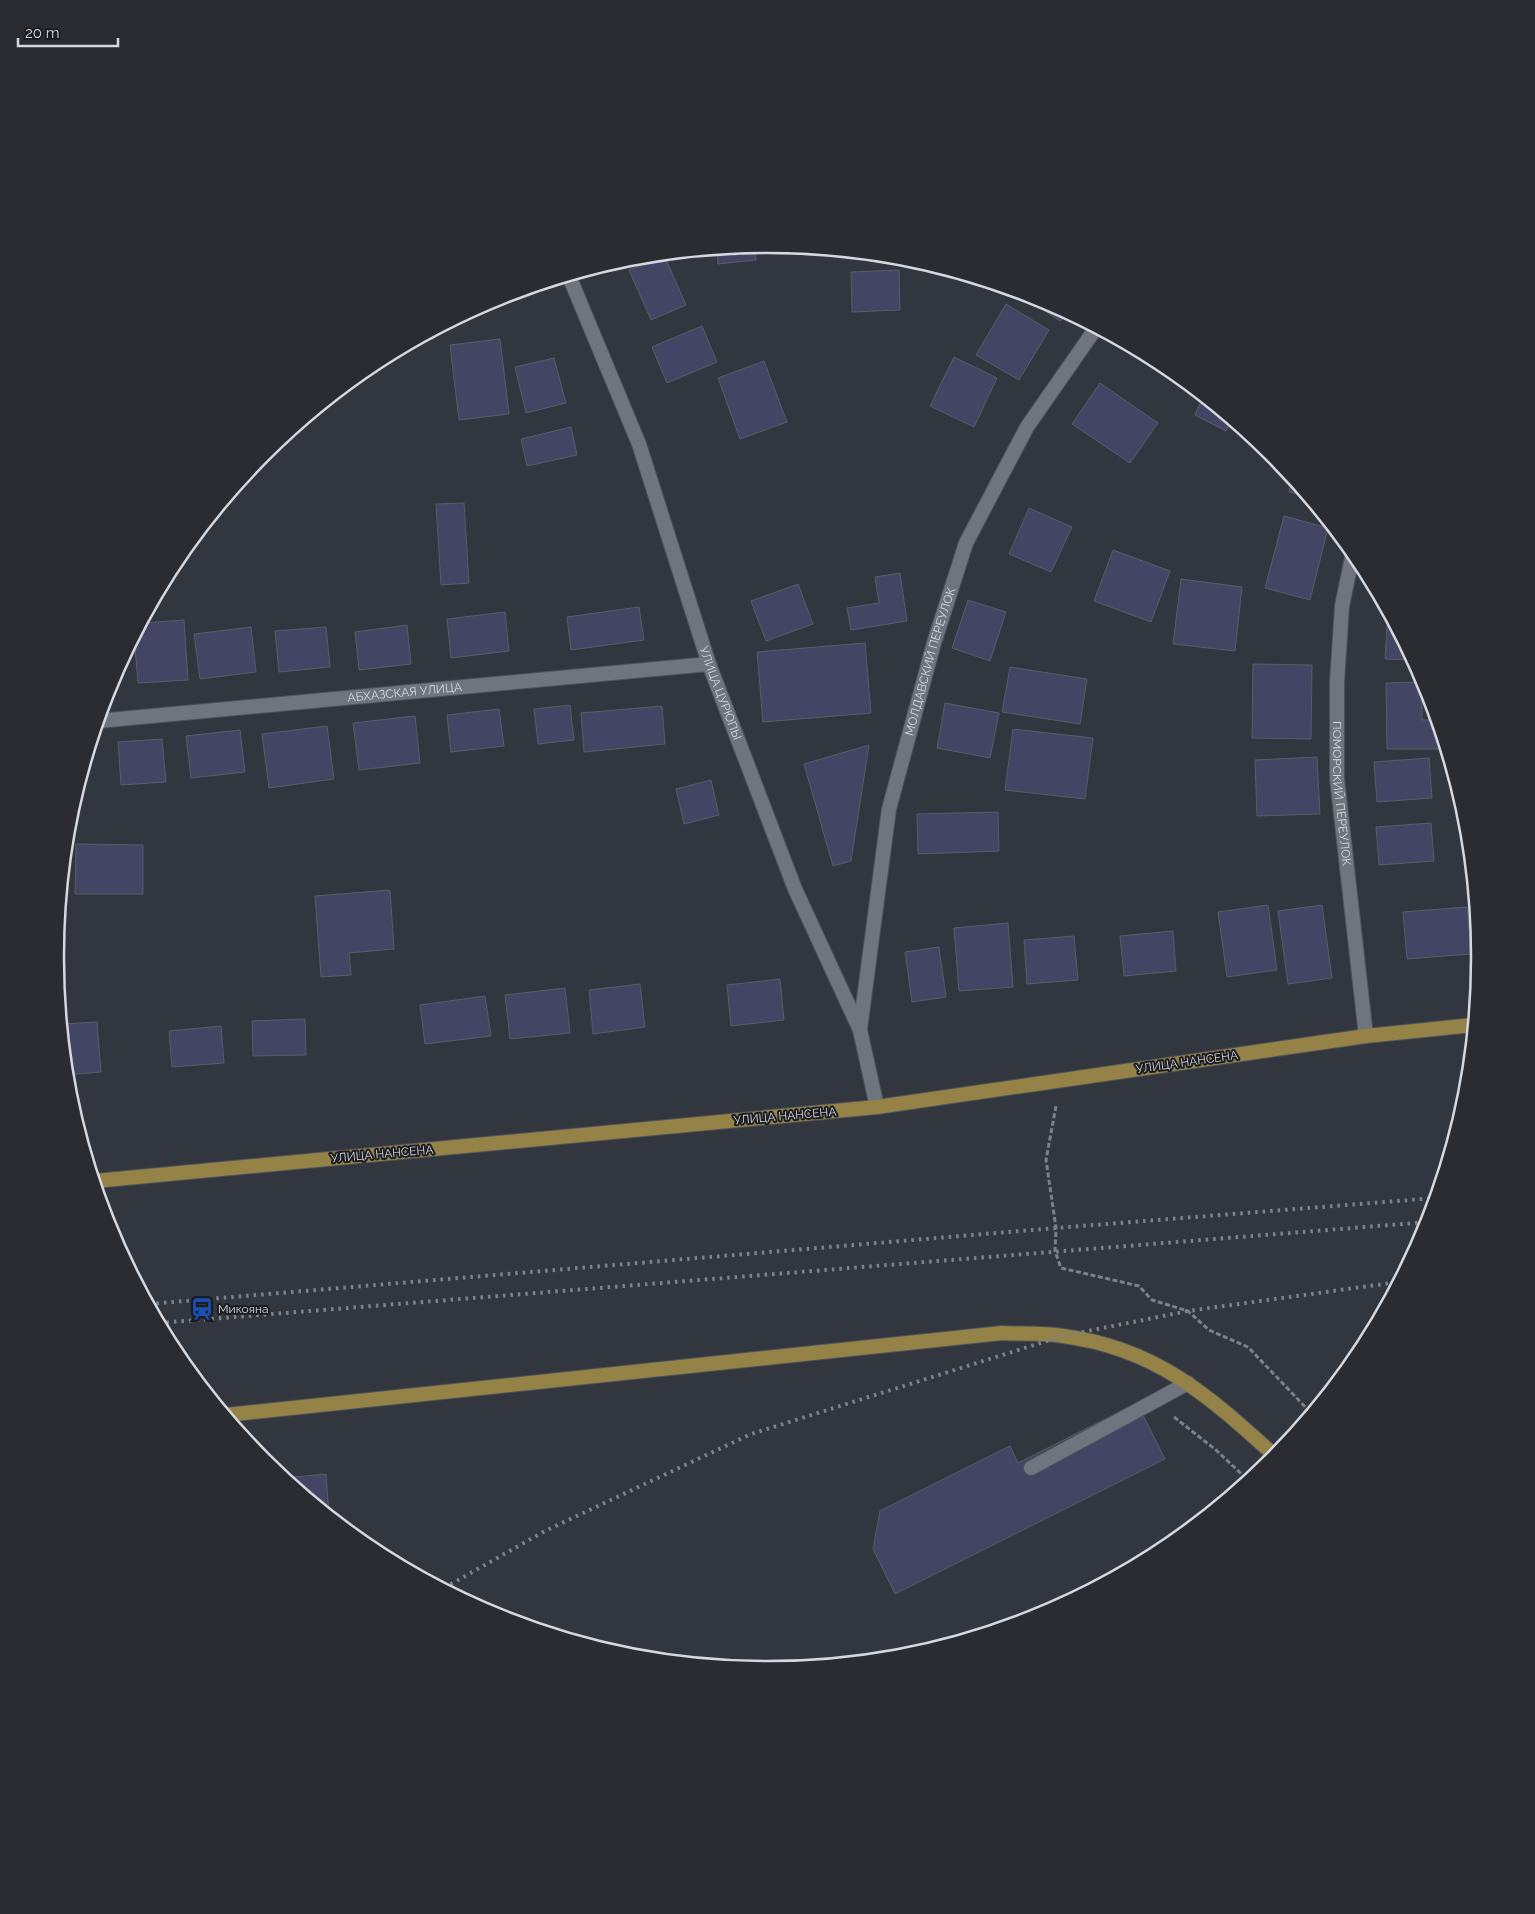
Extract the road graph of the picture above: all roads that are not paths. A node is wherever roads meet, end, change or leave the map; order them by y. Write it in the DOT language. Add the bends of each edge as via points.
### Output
graph roads {
  1 [pos="571,281"];
  2 [pos="1092,333"];
  3 [pos="1351,563"];
  4 [pos="709,664"];
  5 [pos="105,720"];
  6 [pos="1467,1027"];
  7 [pos="860,1030"];
  8 [pos="1366,1036"];
  9 [pos="877,1107"];
  10 [pos="100,1181"];
  11 [pos="1188,1384"];
  12 [pos="233,1414"];
  13 [pos="1269,1451"];
  14 [pos="1031,1468"];
  1 -- 4 [label="street, УЛИЦА ЦУРЮПЫ" via="639,444"];
  2 -- 7 [label="street, МОЛДАВСКИЙ ПЕРЕУЛОК" via="1027,427 966,543 934,643 889,809"];
  3 -- 8 [label="street, ПОМОРСКИЙ ПЕРЕУЛОК" via="1342,606 1337,682 1337,779"];
  4 -- 5 [label="street, АБХАЗСКАЯ УЛИЦА"];
  4 -- 7 [label="street, УЛИЦА ЦУРЮПЫ" via="795,889"];
  6 -- 8 [label="main road, УЛИЦА НАНСЕНА"];
  7 -- 9 [label="street, УЛИЦА ЦУРЮПЫ"];
  8 -- 9 [label="main road, УЛИЦА НАНСЕНА"];
  9 -- 10 [label="main road, УЛИЦА НАНСЕНА"];
  11 -- 12 [label="main road" via="1151,1360 1122,1350 1063,1336 1002,1333"];
  11 -- 13 [label="main road"];
  11 -- 14 [label="street"];
}
